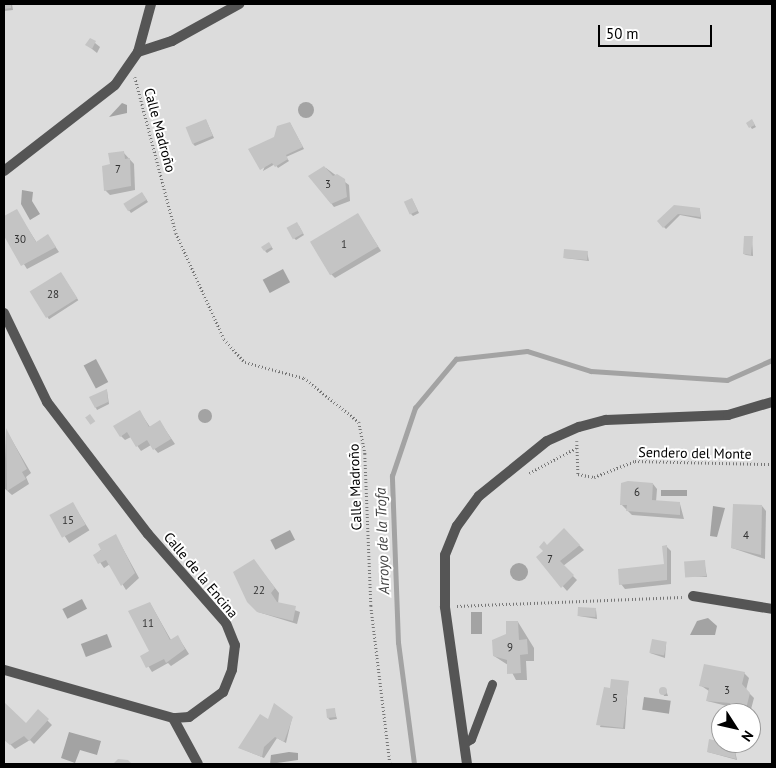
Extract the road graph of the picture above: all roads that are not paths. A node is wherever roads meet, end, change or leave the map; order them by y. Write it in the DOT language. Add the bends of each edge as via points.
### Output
graph roads {
  1 [pos="151,4"];
  2 [pos="239,4"];
  3 [pos="138,52"];
  4 [pos="4,171"];
  5 [pos="4,313"];
  6 [pos="772,402"];
  7 [pos="693,596"];
  8 [pos="772,609"];
  9 [pos="4,670"];
  10 [pos="492,684"];
  11 [pos="173,718"];
  12 [pos="464,743"];
  13 [pos="198,764"];
  14 [pos="467,764"];
  1 -- 3 [label="street"];
  2 -- 3 [label="street" via="172,41"];
  3 -- 4 [label="street" via="131,67 115,85"];
  5 -- 11 [label="street, Calle de la Encina" via="47,402 148,534 226,623 235,646 232,670 223,692 204,710"];
  6 -- 12 [label="street" via="728,415 606,420 579,427 547,441 479,496 457,526 445,555 445,607"];
  7 -- 8 [label="street"];
  9 -- 11 [label="street"];
  10 -- 12 [label="lane" via="472,738"];
  11 -- 13 [label="street"];
  12 -- 14 [label="street"];
}
